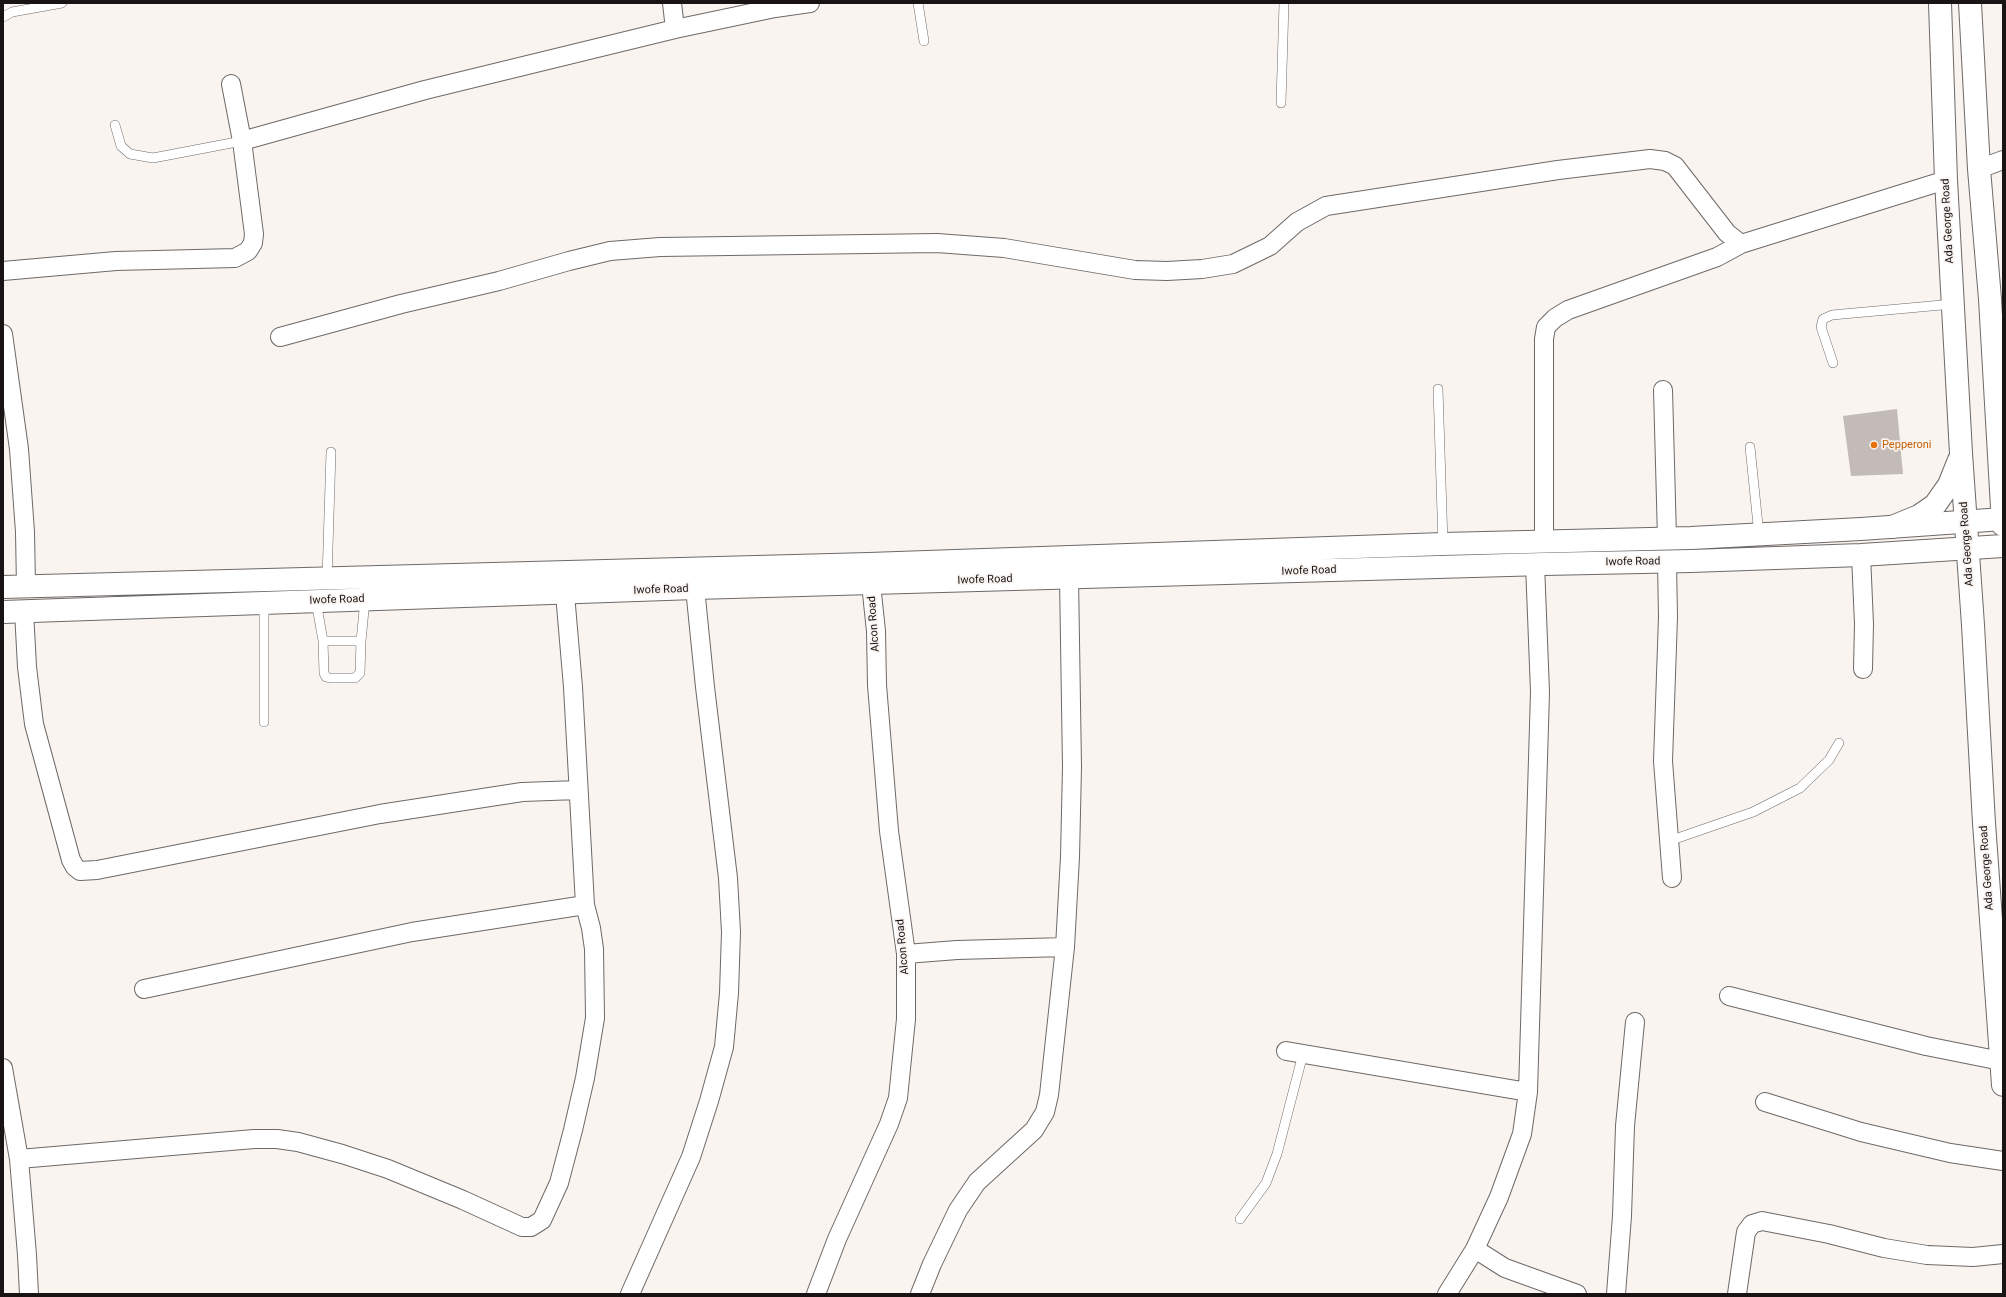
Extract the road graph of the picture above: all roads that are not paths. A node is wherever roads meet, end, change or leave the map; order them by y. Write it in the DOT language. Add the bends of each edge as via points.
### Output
graph roads {
  1 [pos="62,3"];
  2 [pos="672,3"];
  3 [pos="810,3"];
  4 [pos="918,3"];
  5 [pos="1284,3"];
  6 [pos="1940,3"];
  7 [pos="1970,3"];
  8 [pos="3,17"];
  9 [pos="675,29"];
  10 [pos="924,41"];
  11 [pos="231,84"];
  12 [pos="1281,103"];
  13 [pos="115,125"];
  14 [pos="242,141"];
  15 [pos="2003,160"];
  16 [pos="1979,169"];
  17 [pos="1946,180"];
  18 [pos="1741,244"];
  19 [pos="3,271"];
  20 [pos="1996,298"];
  21 [pos="1953,304"];
  22 [pos="3,334"];
  23 [pos="280,337"];
  24 [pos="1833,363"];
  25 [pos="1438,389"];
  26 [pos="1663,390"];
  27 [pos="1750,447"];
  28 [pos="331,452"];
  29 [pos="1961,453"];
  30 [pos="2002,478"];
  31 [pos="1965,521"];
  32 [pos="2003,521"];
  33 [pos="1892,527"];
  34 [pos="1759,534"];
  35 [pos="1667,538"];
  36 [pos="1544,541"];
  37 [pos="1443,544"];
  38 [pos="2003,546"];
  39 [pos="1967,550"];
  40 [pos="1861,555"];
  41 [pos="1666,562"];
  42 [pos="1535,564"];
  43 [pos="1069,577"];
  44 [pos="327,579"];
  45 [pos="871,584"];
  46 [pos="3,587"];
  47 [pos="26,587"];
  48 [pos="695,588"];
  49 [pos="565,594"];
  50 [pos="365,599"];
  51 [pos="316,601"];
  52 [pos="264,602"];
  53 [pos="13,612"];
  54 [pos="323,641"];
  55 [pos="361,641"];
  56 [pos="1863,668"];
  57 [pos="264,722"];
  58 [pos="1840,743"];
  59 [pos="578,790"];
  60 [pos="1669,841"];
  61 [pos="1672,878"];
  62 [pos="585,905"];
  63 [pos="1065,947"];
  64 [pos="906,954"];
  65 [pos="144,989"];
  66 [pos="1729,996"];
  67 [pos="1635,1022"];
  68 [pos="1294,1053"];
  69 [pos="2001,1061"];
  70 [pos="3,1068"];
  71 [pos="2003,1085"];
  72 [pos="1528,1092"];
  73 [pos="1765,1102"];
  74 [pos="18,1159"];
  75 [pos="2003,1161"];
  76 [pos="1240,1219"];
  77 [pos="1475,1249"];
  78 [pos="2003,1254"];
  79 [pos="29,1294"];
  80 [pos="630,1294"];
  81 [pos="816,1294"];
  82 [pos="920,1294"];
  83 [pos="1448,1294"];
  84 [pos="1577,1294"];
  85 [pos="1616,1294"];
  86 [pos="1737,1294"];
  1 -- 8 [label="lane" via="12,12"];
  2 -- 9 [label="street"];
  3 -- 9 [label="street"];
  4 -- 10 [label="lane"];
  5 -- 12 [label="lane"];
  6 -- 17 [label="street, Ada George Road"];
  7 -- 16 [label="street"];
  9 -- 14 [label="street" via="425,90"];
  11 -- 14 [label="street"];
  13 -- 14 [label="lane" via="120,146 130,154 153,158"];
  14 -- 19 [label="street" via="254,234 253,243 248,251 235,258 116,261"];
  15 -- 16 [label="street"];
  16 -- 20 [label="street"];
  17 -- 18 [label="street"];
  17 -- 21 [label="street, Ada George Road"];
  18 -- 23 [label="street" via="1727,233 1675,166 1665,161 1650,159 1558,170 1326,206 1297,222 1270,246 1233,264 1202,270 1135,270 1004,248 937,243 610,251"];
  18 -- 36 [label="street" via="1717,257 1568,310 1546,327"];
  20 -- 30 [label="street"];
  21 -- 24 [label="lane" via="1832,315 1823,319 1821,327"];
  21 -- 29 [label="street, Ada George Road"];
  22 -- 47 [label="street" via="18,449 25,532"];
  25 -- 37 [label="lane"];
  26 -- 35 [label="street"];
  27 -- 34 [label="lane"];
  28 -- 44 [label="lane"];
  29 -- 31 [label="street, Ada George Road"];
  29 -- 33 [label="street" via="1949,485 1935,505 1919,516"];
  30 -- 32 [label="street"];
  31 -- 32 [label="street, Iwofe Road"];
  31 -- 33 [label="street, Iwofe Road"];
  31 -- 39 [label="street, Ada George Road"];
  33 -- 34 [label="street, Iwofe Road"];
  34 -- 35 [label="street, Iwofe Road"];
  35 -- 36 [label="street, Iwofe Road"];
  36 -- 37 [label="street, Iwofe Road"];
  37 -- 44 [label="street, Iwofe Road" via="877,564"];
  38 -- 39 [label="street, Iwofe Road"];
  39 -- 40 [label="street, Iwofe Road"];
  39 -- 69 [label="street, Ada George Road"];
  40 -- 41 [label="street, Iwofe Road"];
  40 -- 56 [label="street"];
  41 -- 42 [label="street, Iwofe Road"];
  41 -- 60 [label="street" via="1668,618 1663,761"];
  42 -- 43 [label="street, Iwofe Road"];
  42 -- 72 [label="street" via="1540,692"];
  43 -- 45 [label="street, Iwofe Road"];
  43 -- 63 [label="street" via="1072,767"];
  44 -- 47 [label="street, Iwofe Road"];
  45 -- 48 [label="street, Iwofe Road"];
  45 -- 64 [label="street, Alcon Road" via="889,831"];
  46 -- 47 [label="street, Iwofe Road"];
  48 -- 49 [label="street, Iwofe Road"];
  48 -- 80 [label="street" via="728,878 731,932 729,993 724,1046 694,1150"];
  49 -- 50 [label="street, Iwofe Road"];
  49 -- 59 [label="street"];
  50 -- 51 [label="street, Iwofe Road"];
  50 -- 55 [label="lane"];
  51 -- 52 [label="street, Iwofe Road"];
  51 -- 54 [label="lane"];
  52 -- 53 [label="street, Iwofe Road"];
  52 -- 57 [label="lane"];
  53 -- 59 [label="street" via="27,667 34,724 72,860 80,871 97,870 380,814 522,792"];
  54 -- 55 [label="lane"];
  54 -- 55 [label="lane" via="324,673 330,678 355,678 360,672"];
  58 -- 60 [label="lane" via="1828,760 1800,788 1753,812"];
  59 -- 62 [label="street"];
  60 -- 61 [label="street"];
  62 -- 65 [label="street" via="412,932"];
  62 -- 74 [label="street" via="594,949 594,1026 585,1078 559,1183 542,1220 531,1227 522,1227 388,1169 298,1142 277,1139"];
  63 -- 64 [label="street"];
  63 -- 82 [label="street" via="1045,1112 1034,1130 977,1182 958,1210"];
  64 -- 81 [label="street, Alcon Road" via="906,1020 898,1098 890,1124 837,1240"];
  66 -- 69 [label="street" via="1926,1046"];
  67 -- 85 [label="street" via="1625,1126"];
  68 -- 72 [label="street"];
  68 -- 76 [label="lane" via="1277,1154 1266,1184"];
  69 -- 71 [label="street, Ada George Road"];
  70 -- 74 [label="street"];
  72 -- 77 [label="street" via="1522,1134 1499,1197"];
  73 -- 75 [label="street" via="1861,1132 1950,1153"];
  74 -- 79 [label="street"];
  77 -- 83 [label="street"];
  77 -- 84 [label="street" via="1505,1268"];
  78 -- 86 [label="street" via="1973,1257 1927,1255 1762,1221 1752,1224 1746,1232"];
}
